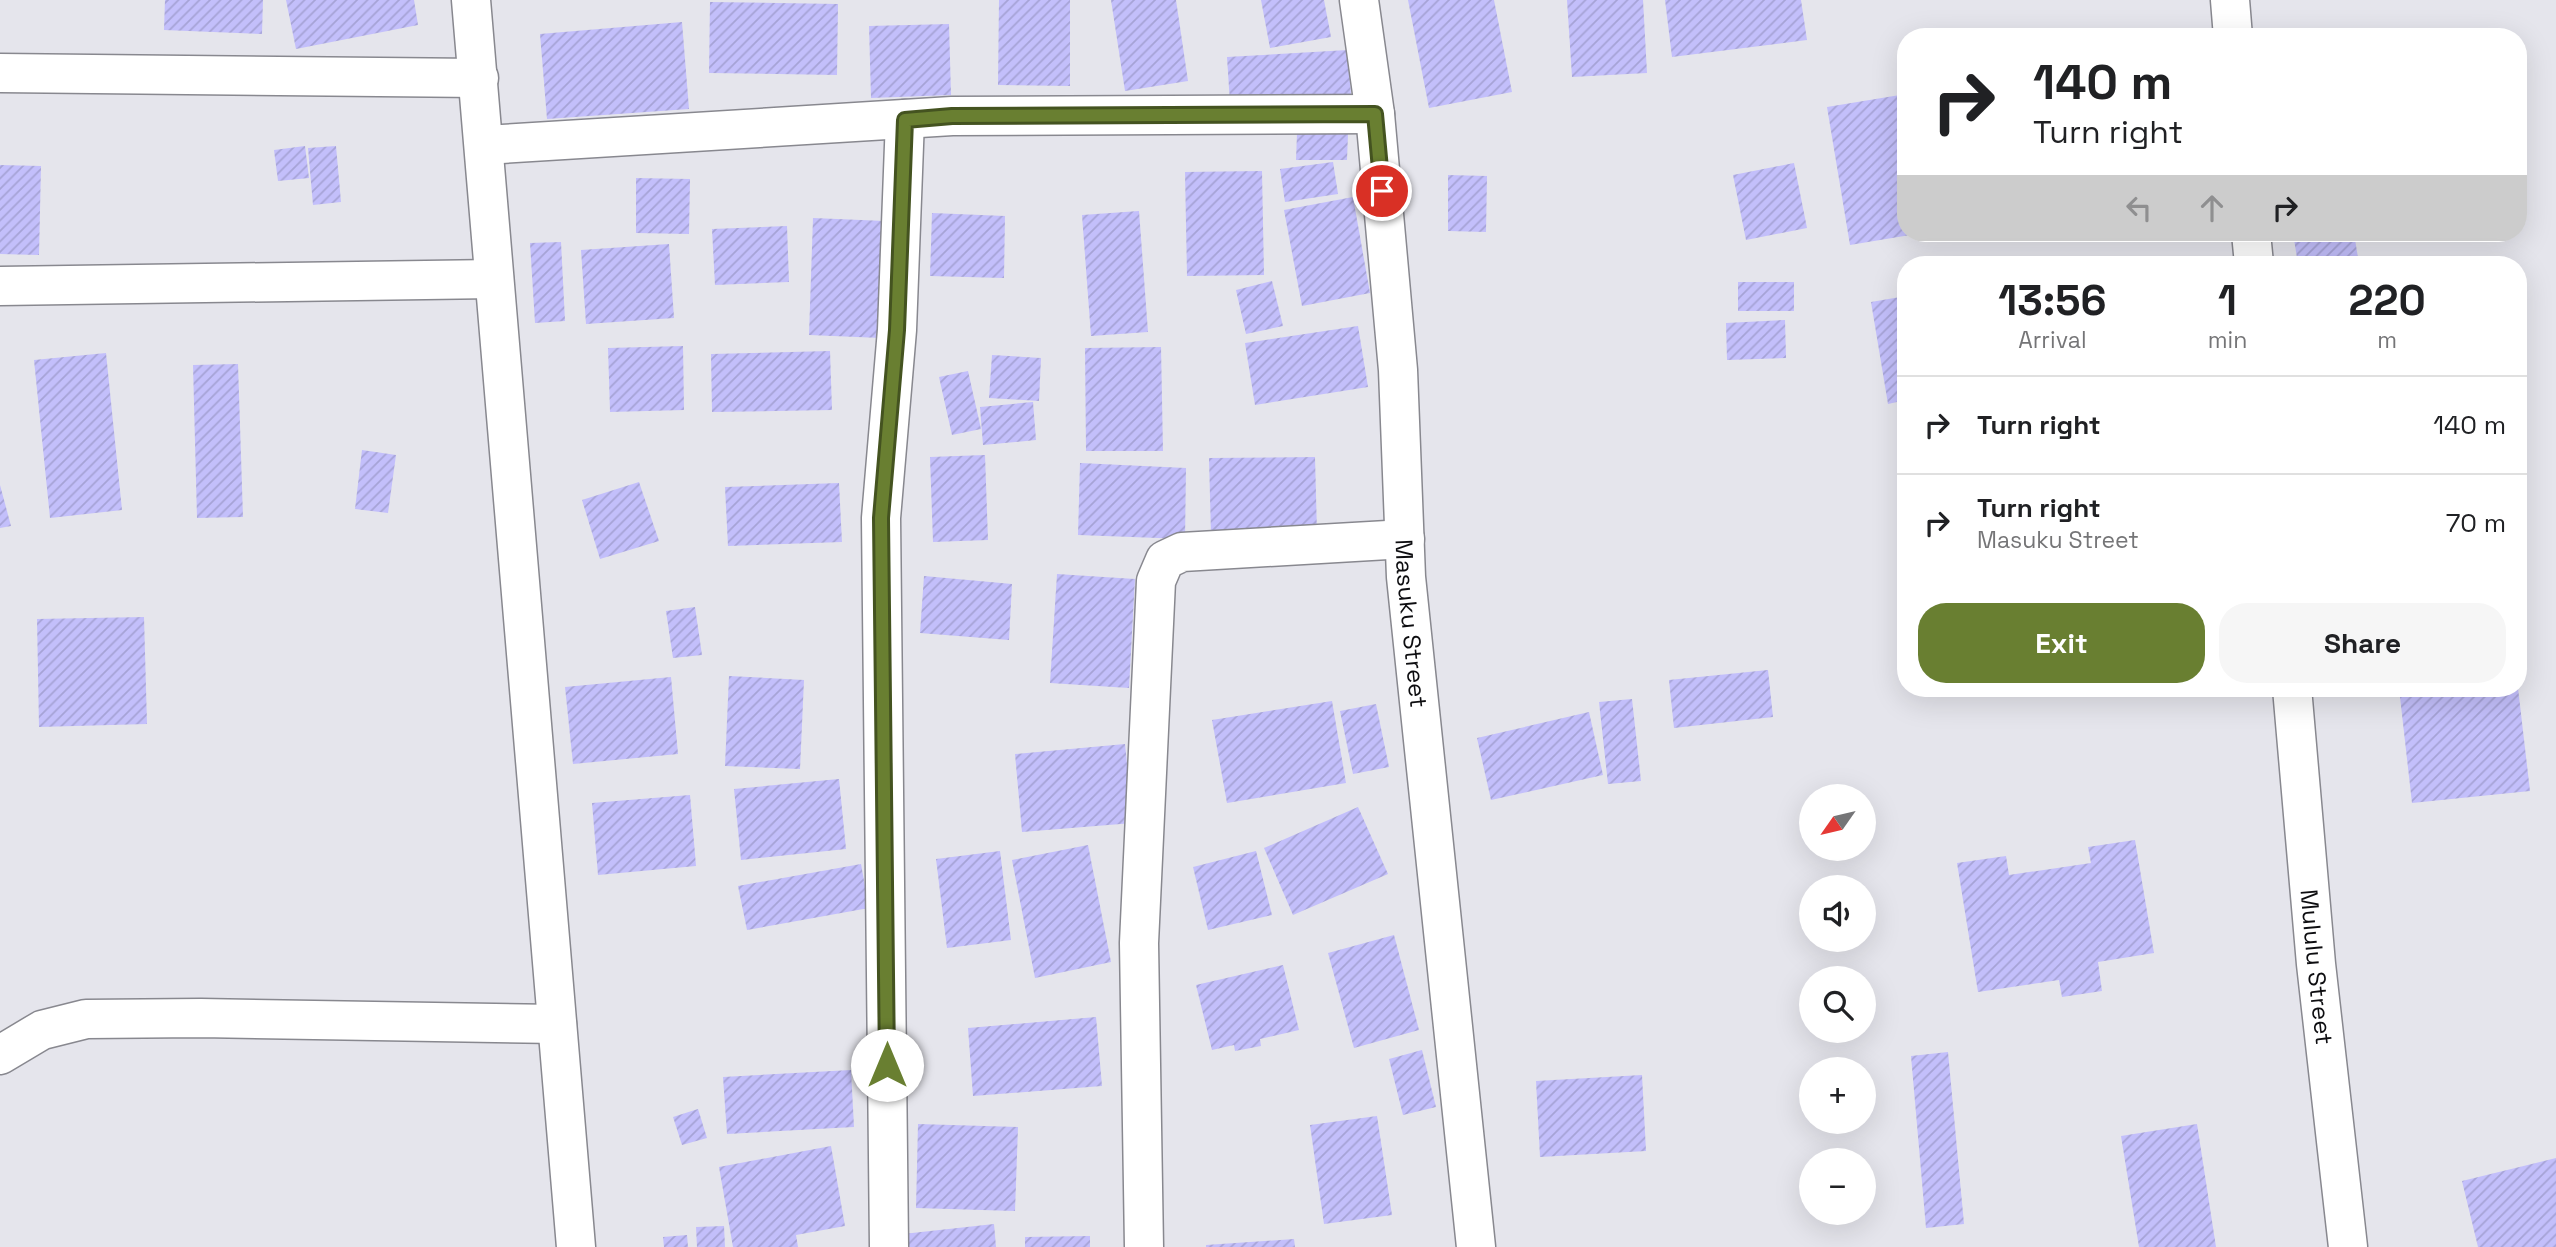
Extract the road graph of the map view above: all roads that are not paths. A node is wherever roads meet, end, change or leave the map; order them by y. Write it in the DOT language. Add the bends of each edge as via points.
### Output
graph roads {
  1 [pos="471,0"];
  2 [pos="1359,0"];
  3 [pos="2230,0"];
  4 [pos="2232,28"];
  5 [pos="0,73"];
  6 [pos="479,78"];
  7 [pos="1375,114"];
  8 [pos="905,120"];
  9 [pos="485,145"];
  10 [pos="494,279"];
  11 [pos="0,286"];
  12 [pos="1405,539"];
  13 [pos="2292,697"];
  14 [pos="557,1024"];
  15 [pos="0,1055"];
  16 [pos="576,1247"];
  17 [pos="889,1247"];
  18 [pos="1144,1247"];
  19 [pos="1476,1247"];
  20 [pos="2348,1247"];
  1 -- 6 [label="street"];
  2 -- 7 [label="street, Masuku Street"];
  3 -- 4 [label="street"];
  5 -- 6 [label="street"];
  6 -- 9 [label="street"];
  7 -- 8 [label="street"];
  7 -- 12 [label="street, Masuku Street" via="1398,370"];
  8 -- 9 [label="street"];
  8 -- 17 [label="street" via="897,330 881,518"];
  9 -- 10 [label="street"];
  10 -- 11 [label="street"];
  10 -- 14 [label="street"];
  12 -- 18 [label="street" via="1182,552 1165,560 1156,581 1139,943"];
  12 -- 19 [label="street, Masuku Street"];
  13 -- 20 [label="street, Mululu Street"];
  14 -- 15 [label="street" via="86,1020 42,1030"];
  14 -- 16 [label="street"];
}
